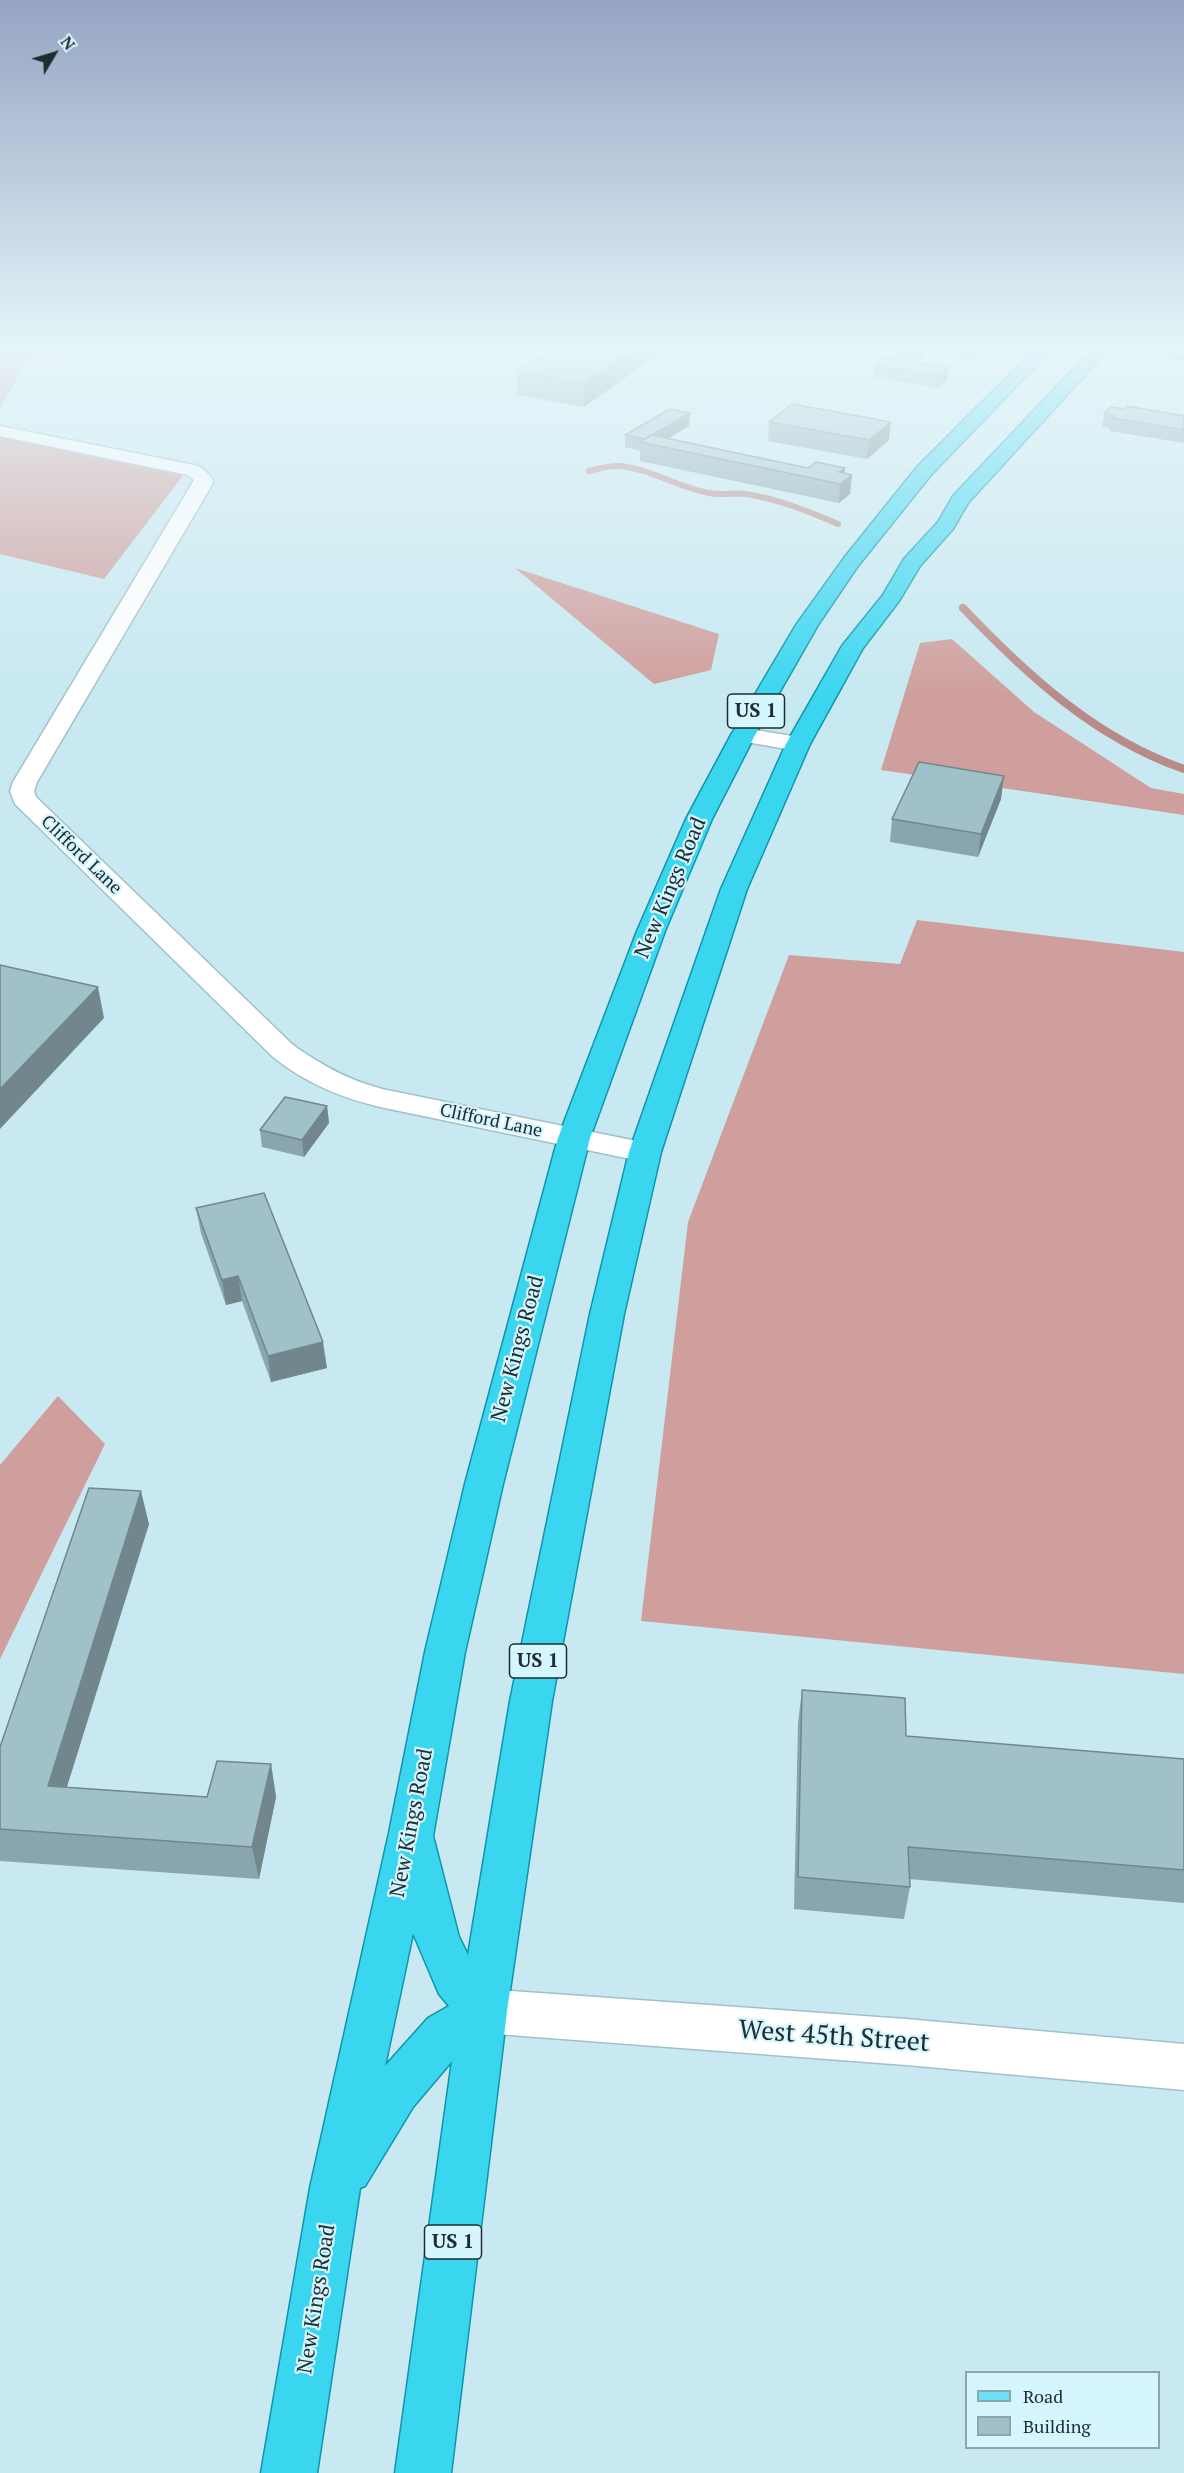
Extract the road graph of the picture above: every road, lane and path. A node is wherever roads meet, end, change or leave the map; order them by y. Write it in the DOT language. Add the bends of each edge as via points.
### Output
graph roads {
  1 [pos="168,464"];
  2 [pos="930,464"];
  3 [pos="993,464"];
  4 [pos="743,735"];
  5 [pos="798,744"];
  6 [pos="574,1138"];
  7 [pos="645,1152"];
  8 [pos="411,1833"];
  9 [pos="483,2011"];
  10 [pos="1184,2067"];
  11 [pos="335,2188"];
  12 [pos="289,2473"];
  13 [pos="423,2473"];
  1 -- 6 [label="street, Clifford Lane" via="194,471 203,483 25,782 24,799 283,1051 314,1075 374,1097"];
  2 -- 4 [label="highway, New Kings Road / US 1" via="889,512 807,625"];
  3 -- 5 [label="highway, US 1" via="911,563 892,597 853,645"];
  4 -- 5 [label="street"];
  4 -- 6 [label="highway, New Kings Road / US 1" via="699,819 651,931"];
  5 -- 7 [label="highway, US 1" via="734,889"];
  6 -- 7 [label="street, Clifford Lane"];
  6 -- 8 [label="highway, New Kings Road / US 1" via="484,1484 445,1652"];
  7 -- 9 [label="highway, US 1" via="607,1314 531,1701"];
  8 -- 9 [label="highway" via="437,1939 456,1979"];
  8 -- 11 [label="highway, New Kings Road / US 1"];
  9 -- 10 [label="street, West 45th Street"];
  9 -- 11 [label="highway" via="445,2034 396,2090"];
  9 -- 13 [label="highway, US 1"];
  11 -- 12 [label="highway, New Kings Road / US 1"];
}
